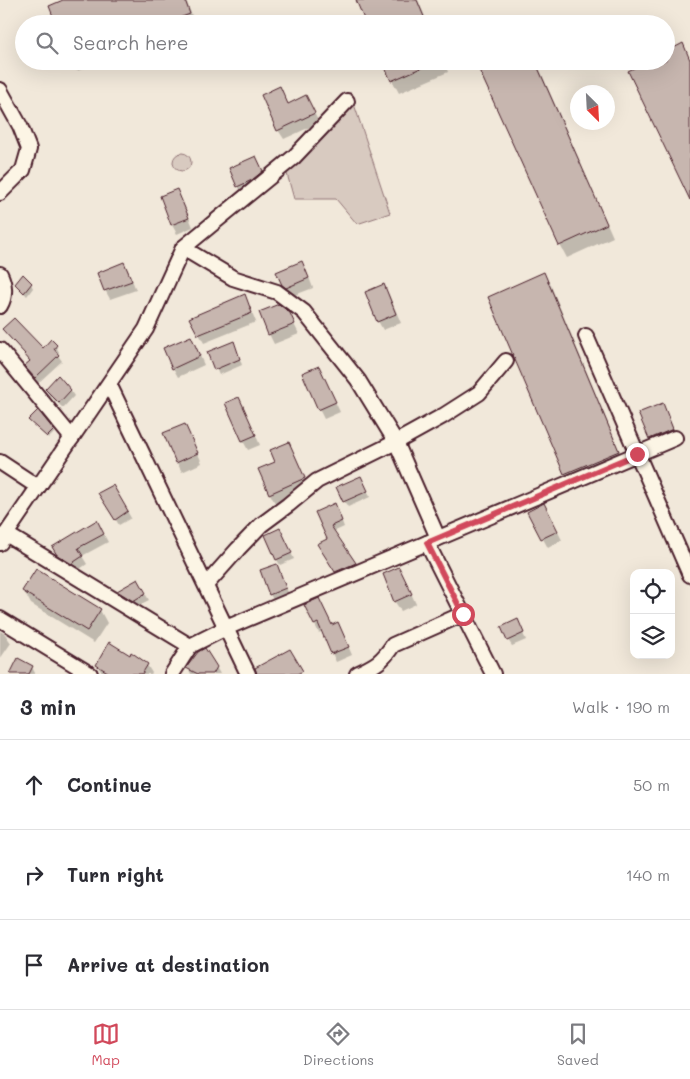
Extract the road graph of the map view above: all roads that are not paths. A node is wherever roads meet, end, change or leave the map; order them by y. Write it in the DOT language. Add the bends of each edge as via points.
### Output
graph roads {
  1 [pos="0,90"];
  2 [pos="347,101"];
  3 [pos="0,193"];
  4 [pos="183,248"];
  5 [pos="0,274"];
  6 [pos="0,306"];
  7 [pos="586,336"];
  8 [pos="0,350"];
  9 [pos="506,361"];
  10 [pos="109,384"];
  11 [pos="72,438"];
  12 [pos="675,438"];
  13 [pos="396,442"];
  14 [pos="637,454"];
  15 [pos="0,462"];
  16 [pos="38,487"];
  17 [pos="3,539"];
  18 [pos="432,541"];
  19 [pos="690,574"];
  20 [pos="206,585"];
  21 [pos="463,614"];
  22 [pos="0,619"];
  23 [pos="226,628"];
  24 [pos="190,646"];
  25 [pos="90,674"];
  26 [pos="172,674"];
  27 [pos="248,674"];
  28 [pos="357,674"];
  29 [pos="493,674"];
  1 -- 3 [label="street" via="29,149 23,170"];
  2 -- 4 [label="street" via="294,157"];
  4 -- 10 [label="street" via="146,329"];
  4 -- 13 [label="street" via="233,278 278,292 304,312 358,380"];
  5 -- 6 [label="street" via="5,288"];
  7 -- 14 [label="street"];
  8 -- 11 [label="street"];
  9 -- 13 [label="street" via="479,393"];
  10 -- 11 [label="street"];
  10 -- 20 [label="street"];
  11 -- 16 [label="street"];
  12 -- 14 [label="street"];
  13 -- 18 [label="street"];
  13 -- 20 [label="street" via="317,481 261,525"];
  14 -- 18 [label="street"];
  14 -- 19 [label="street"];
  15 -- 16 [label="street"];
  16 -- 17 [label="street"];
  17 -- 24 [label="street"];
  18 -- 21 [label="street"];
  18 -- 23 [label="street"];
  20 -- 23 [label="street"];
  21 -- 28 [label="street" via="393,645 377,664"];
  21 -- 29 [label="street"];
  22 -- 25 [label="street"];
  23 -- 24 [label="street"];
  23 -- 27 [label="street"];
  24 -- 26 [label="street"];
}
